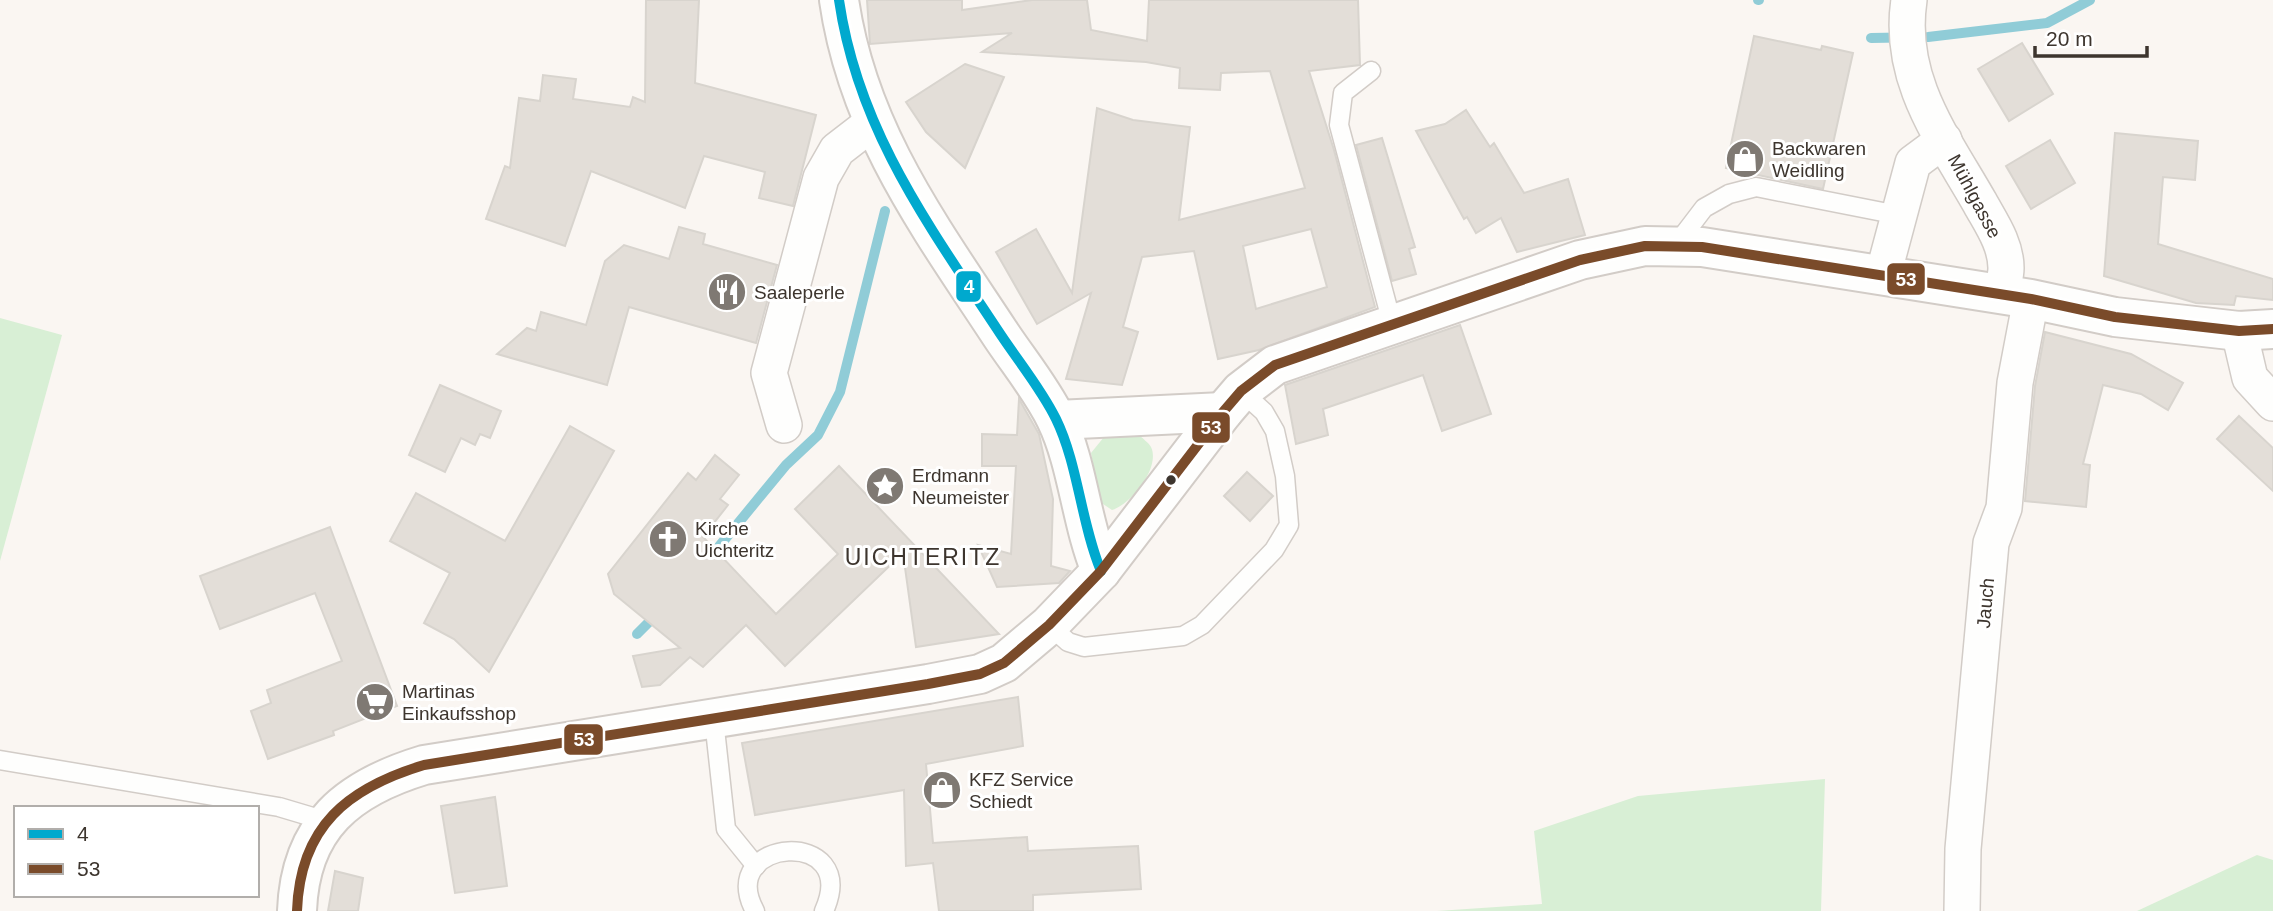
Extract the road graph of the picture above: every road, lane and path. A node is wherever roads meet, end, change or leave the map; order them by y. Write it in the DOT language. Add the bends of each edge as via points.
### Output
graph roads {
  1 [pos="839,0"];
  2 [pos="1907,11"];
  3 [pos="1371,71"];
  4 [pos="872,123"];
  5 [pos="1944,140"];
  6 [pos="1898,215"];
  7 [pos="1675,246"];
  8 [pos="1883,275"];
  9 [pos="2016,297"];
  10 [pos="1393,327"];
  11 [pos="2256,330"];
  12 [pos="1232,401"];
  13 [pos="2273,403"];
  14 [pos="1056,420"];
  15 [pos="784,425"];
  16 [pos="1101,571"];
  17 [pos="1049,625"];
  18 [pos="714,720"];
  19 [pos="0,760"];
  20 [pos="326,821"];
  21 [pos="757,866"];
  22 [pos="297,911"];
  23 [pos="755,911"];
  24 [pos="824,911"];
  25 [pos="1962,911"];
  1 -- 4 [label="main road" via="845,43"];
  2 -- 5 [label="street, Mühlgasse" via="1908,59 1918,95"];
  3 -- 10 [label="lane" via="1343,93 1339,125"];
  4 -- 14 [label="main road" via="885,151"];
  4 -- 15 [label="street" via="837,150 821,178 769,373"];
  5 -- 6 [label="street, Mühlgasse" via="1913,163"];
  5 -- 9 [label="street, Mühlgasse" via="1999,238"];
  6 -- 7 [label="lane" via="1756,187 1729,194 1704,208"];
  6 -- 8 [label="street, Mühlgasse"];
  7 -- 8 [label="main road"];
  7 -- 10 [label="main road" via="1613,251"];
  8 -- 9 [label="main road"];
  9 -- 11 [label="main road" via="2115,317"];
  9 -- 25 [label="street, Jauch" via="2015,383 2004,508 1991,543 1962,849"];
  10 -- 12 [label="main road" via="1275,365"];
  11 -- 13 [label="street" via="2250,377"];
  12 -- 14 [label="main road"];
  12 -- 16 [label="main road"];
  12 -- 17 [label="lane" via="1264,412 1275,431 1289,525 1274,550 1202,625 1182,636 1084,647 1068,642"];
  14 -- 16 [label="main road" via="1083,508 1087,538"];
  16 -- 17 [label="main road"];
  17 -- 18 [label="main road" via="1004,663 980,674"];
  18 -- 20 [label="main road" via="424,765 366,786"];
  18 -- 21 [label="lane" via="726,829"];
  19 -- 20 [label="lane" via="279,807"];
  20 -- 22 [label="main road" via="302,871"];
  21 -- 23 [label="lane" via="749,890"];
  21 -- 24 [label="lane" via="779,850 807,853 818,860 830,885"];
}
